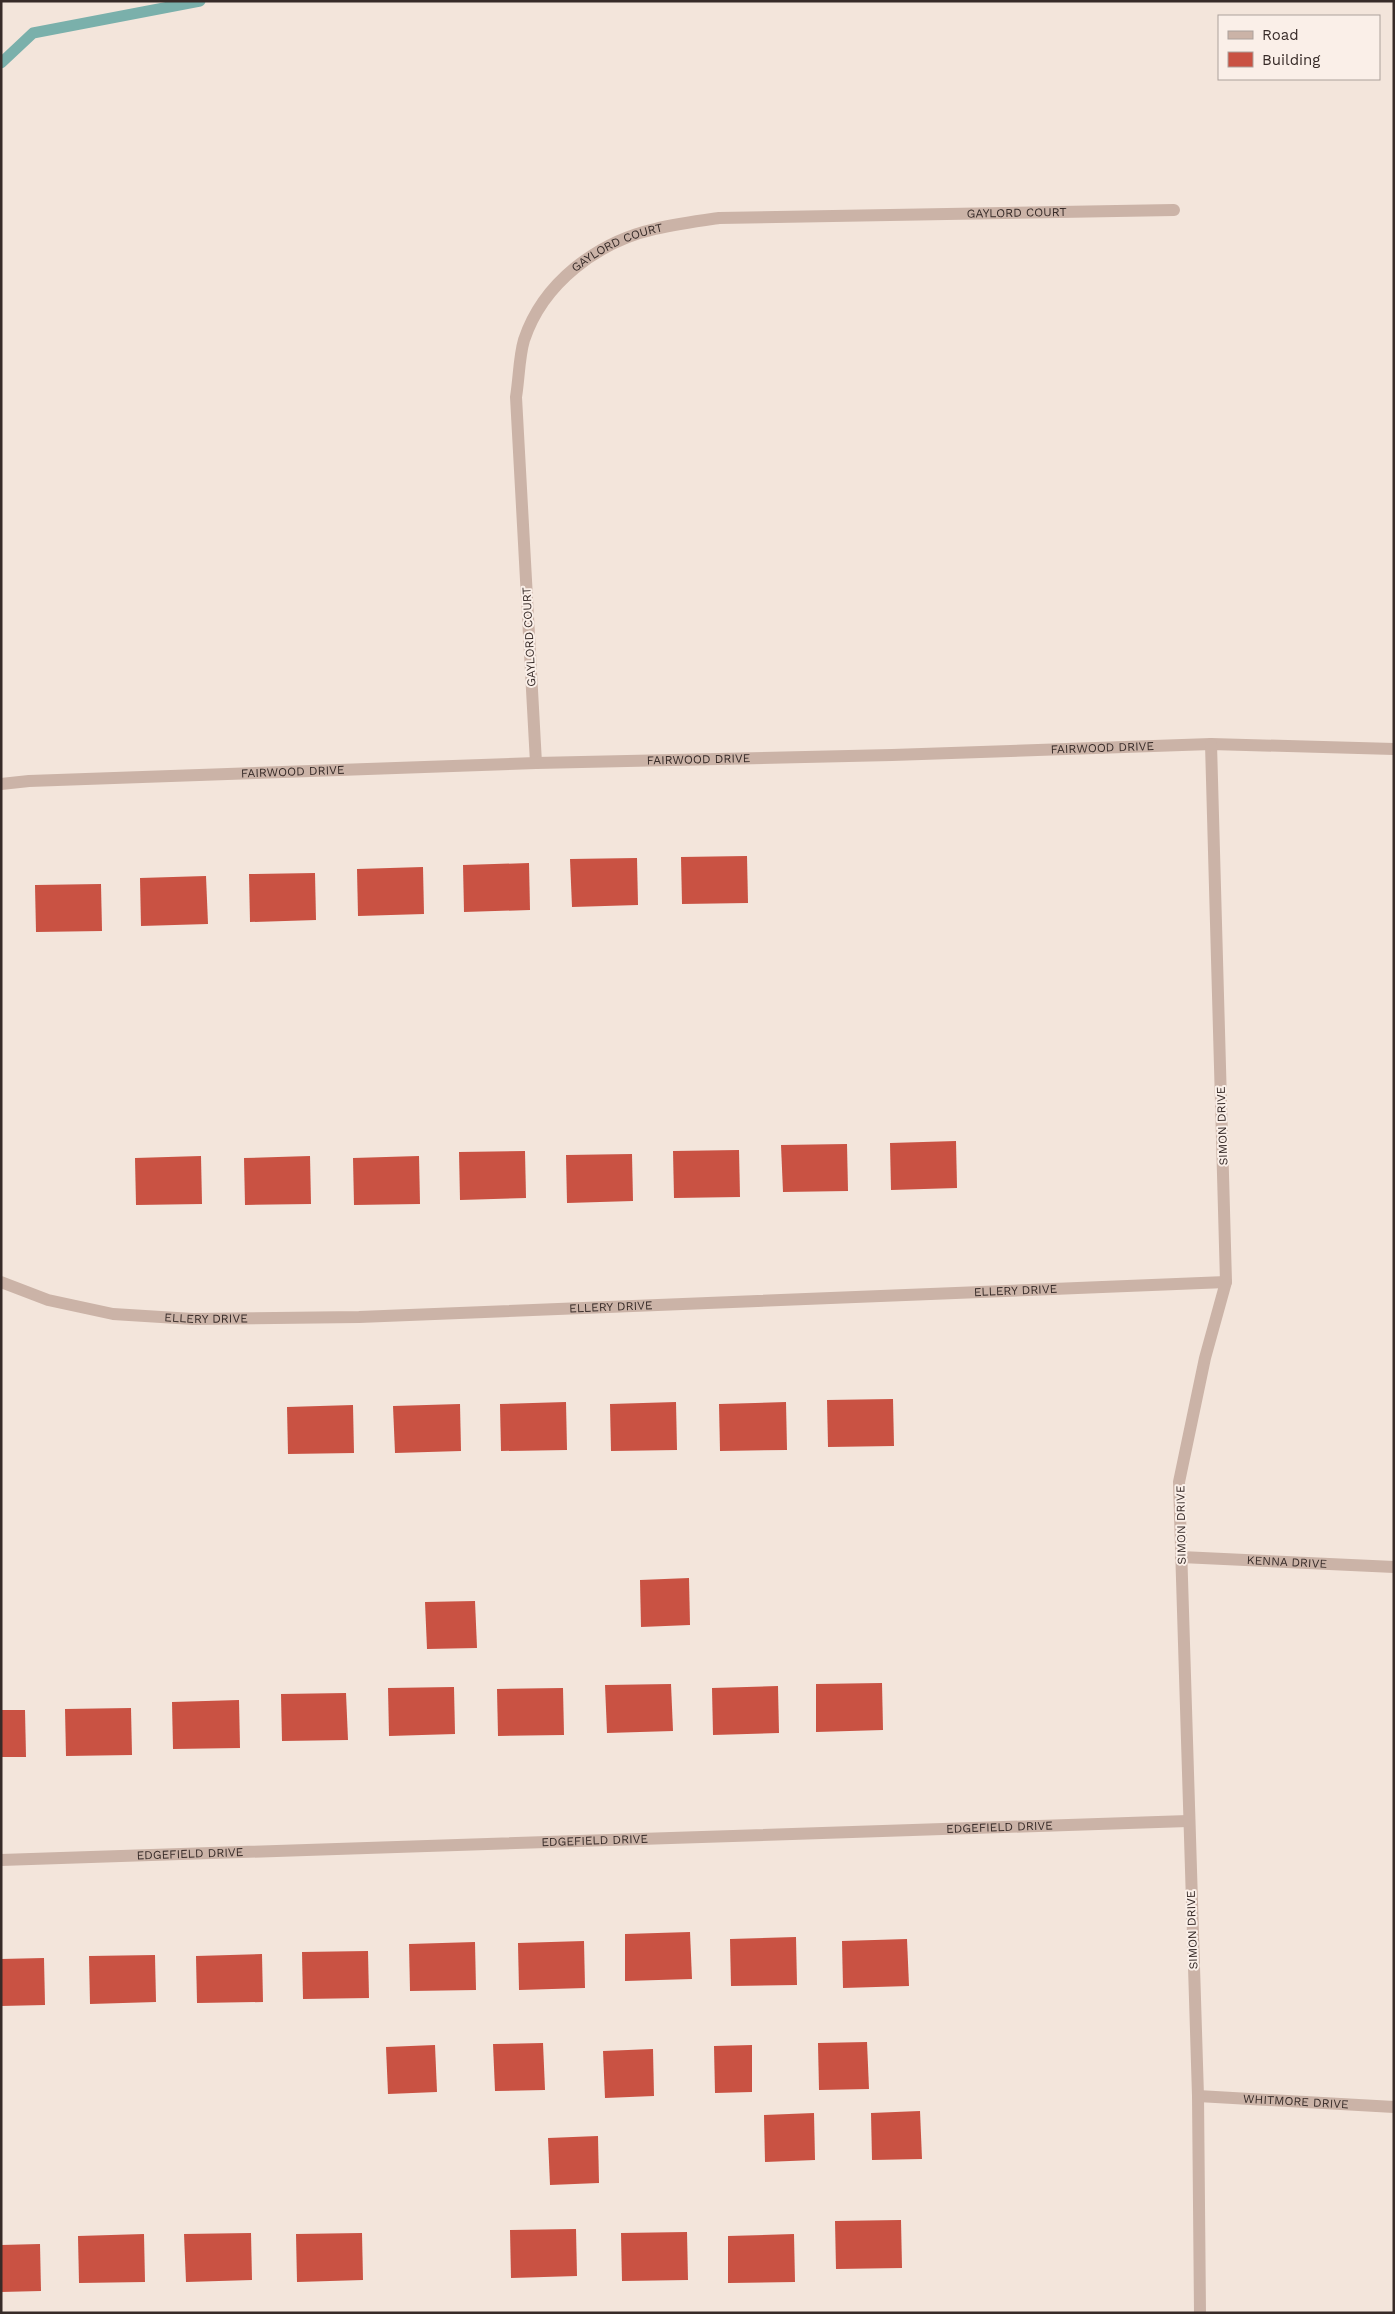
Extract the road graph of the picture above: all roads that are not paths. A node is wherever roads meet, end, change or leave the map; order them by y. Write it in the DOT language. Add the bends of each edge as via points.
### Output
graph roads {
  1 [pos="1174,210"];
  2 [pos="1211,744"];
  3 [pos="1394,749"];
  4 [pos="536,763"];
  5 [pos="1,784"];
  6 [pos="1,1282"];
  7 [pos="1226,1282"];
  8 [pos="1181,1557"];
  9 [pos="1394,1567"];
  10 [pos="1188,1821"];
  11 [pos="1,1860"];
  12 [pos="1198,2096"];
  13 [pos="1394,2107"];
  14 [pos="1200,2313"];
  1 -- 4 [label="street, GAYLORD COURT" via="719,218 654,229 610,244 576,266 543,300 524,341 516,397"];
  2 -- 3 [label="street, FAIRWOOD DRIVE"];
  2 -- 4 [label="street, FAIRWOOD DRIVE"];
  2 -- 7 [label="street, SIMON DRIVE"];
  4 -- 5 [label="street, FAIRWOOD DRIVE"];
  6 -- 7 [label="street, ELLERY DRIVE" via="48,1300 113,1314 193,1319 359,1317"];
  7 -- 8 [label="street, SIMON DRIVE" via="1205,1358 1179,1482"];
  8 -- 9 [label="street, KENNA DRIVE"];
  8 -- 10 [label="street, SIMON DRIVE"];
  10 -- 11 [label="street, EDGEFIELD DRIVE"];
  10 -- 12 [label="street, SIMON DRIVE"];
  12 -- 13 [label="street, WHITMORE DRIVE"];
  12 -- 14 [label="street, SIMON DRIVE"];
}
